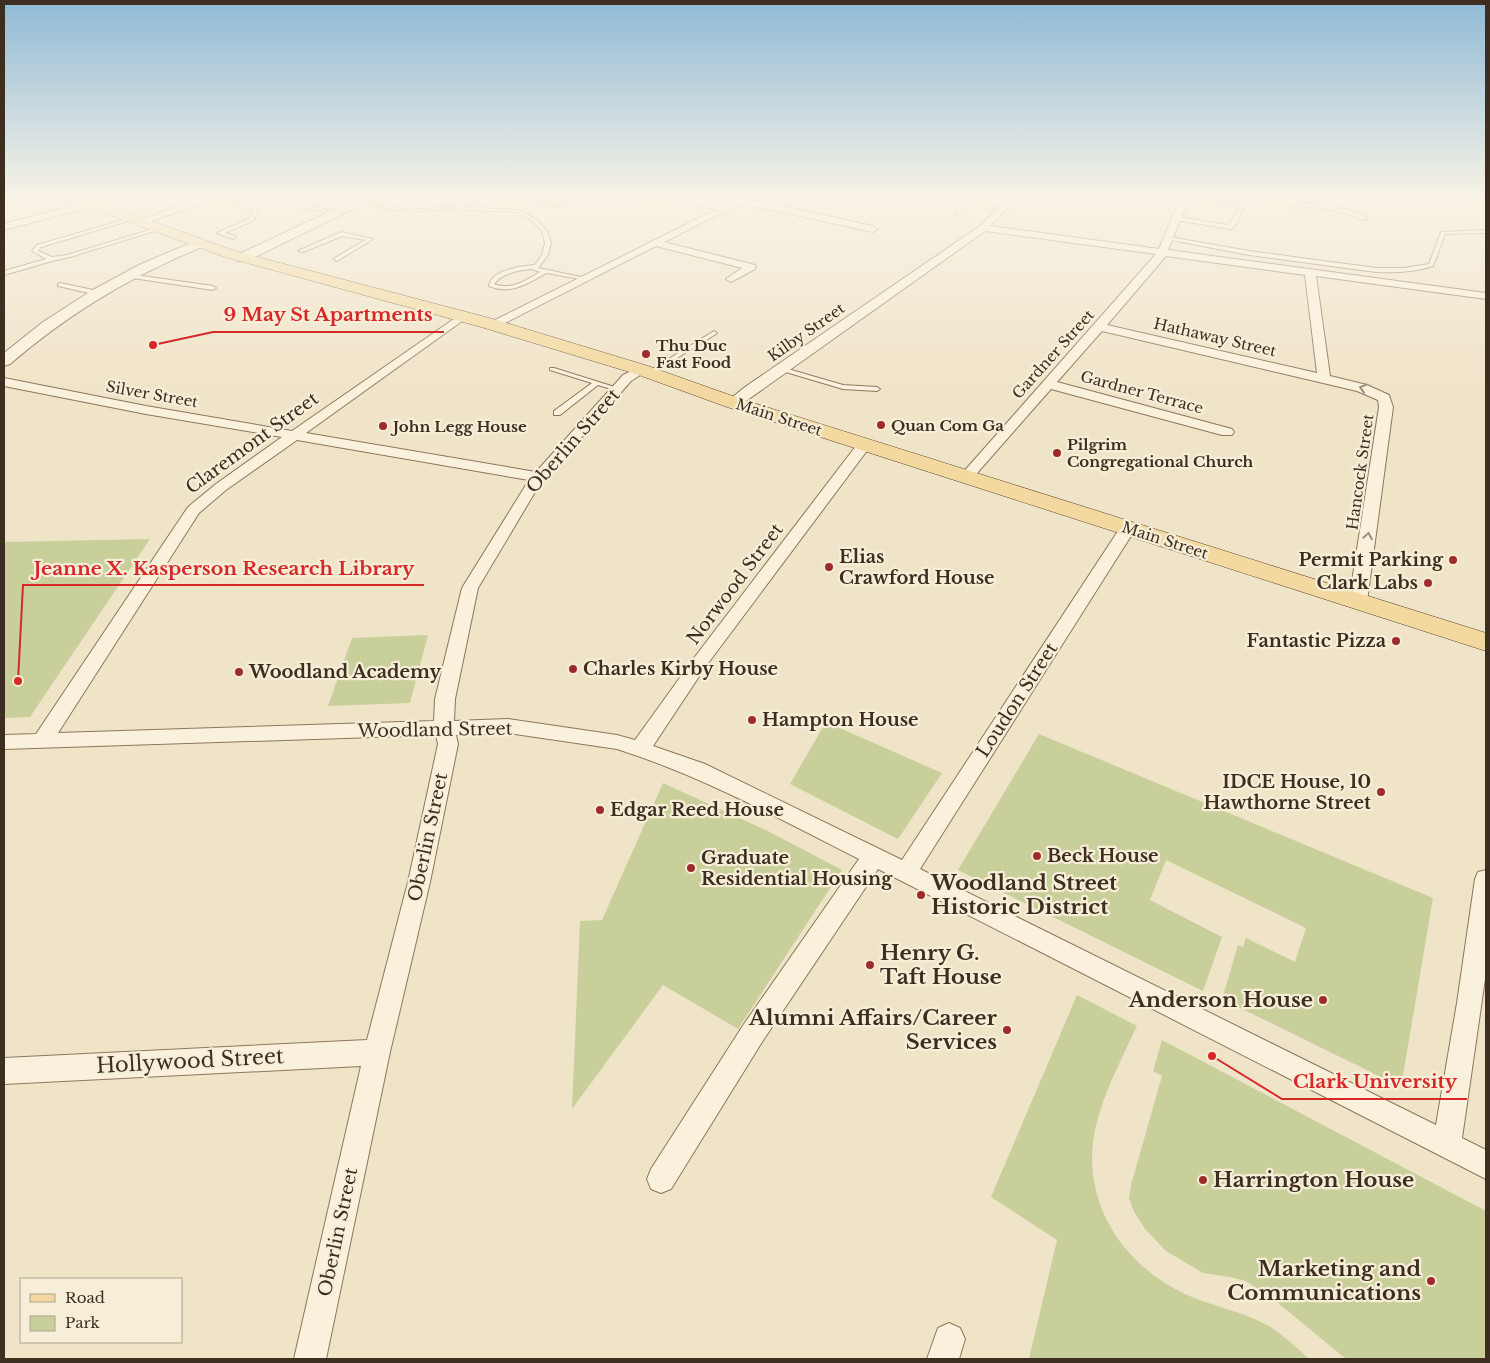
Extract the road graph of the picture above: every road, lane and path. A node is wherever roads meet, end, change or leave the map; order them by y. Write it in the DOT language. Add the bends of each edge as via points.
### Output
graph roads {
  1 [pos="49,260"];
  2 [pos="159,260"];
  3 [pos="248,260"];
  4 [pos="541,260"];
  5 [pos="622,260"];
  6 [pos="719,260"];
  7 [pos="938,260"];
  8 [pos="1157,260"];
  9 [pos="1214,260"];
  10 [pos="1293,260"];
  11 [pos="1433,260"];
  12 [pos="536,267"];
  13 [pos="545,270"];
  14 [pos="1310,272"];
  15 [pos="4,273"];
  16 [pos="128,276"];
  17 [pos="584,279"];
  18 [pos="731,279"];
  19 [pos="60,285"];
  20 [pos="213,288"];
  21 [pos="98,293"];
  22 [pos="1486,296"];
  23 [pos="461,316"];
  24 [pos="493,325"];
  25 [pos="1099,327"];
  26 [pos="714,333"];
  27 [pos="4,361"];
  28 [pos="552,369"];
  29 [pos="781,369"];
  30 [pos="646,372"];
  31 [pos="1324,378"];
  32 [pos="4,382"];
  33 [pos="596,382"];
  34 [pos="1048,384"];
  35 [pos="618,389"];
  36 [pos="877,389"];
  37 [pos="734,403"];
  38 [pos="557,413"];
  39 [pos="1227,432"];
  40 [pos="295,435"];
  41 [pos="864,444"];
  42 [pos="966,477"];
  43 [pos="540,478"];
  44 [pos="1128,528"];
  45 [pos="1358,601"];
  46 [pos="1486,642"];
  47 [pos="444,728"];
  48 [pos="42,741"];
  49 [pos="4,742"];
  50 [pos="640,749"];
  51 [pos="874,856"];
  52 [pos="906,872"];
  53 [pos="1486,879"];
  54 [pos="377,1052"];
  55 [pos="4,1071"];
  56 [pos="1447,1145"];
  57 [pos="1486,1165"];
  58 [pos="661,1179"];
  59 [pos="310,1359"];
  1 -- 15 [label="lane"];
  2 -- 16 [label="street"];
  3 -- 23 [label="main road, Main Street"];
  4 -- 12 [label="lane"];
  5 -- 17 [label="street"];
  6 -- 18 [label="street" via="751,268"];
  7 -- 29 [label="street, Kilby Street"];
  8 -- 25 [label="street, Gardner Street"];
  9 -- 14 [label="street"];
  10 -- 11 [label="lane" via="1396,270 1419,269 1431,265"];
  12 -- 13 [label="lane"];
  12 -- 13 [label="lane" via="513,270 493,280 491,285 506,290"];
  13 -- 17 [label="lane"];
  14 -- 22 [label="street"];
  14 -- 31 [label="street"];
  16 -- 20 [label="lane"];
  16 -- 21 [label="street"];
  17 -- 24 [label="street"];
  19 -- 21 [label="lane"];
  21 -- 27 [label="street" via="34,334"];
  23 -- 24 [label="main road, Main Street"];
  23 -- 40 [label="street, Claremont Street"];
  24 -- 30 [label="main road, Main Street"];
  25 -- 31 [label="street, Hathaway Street"];
  25 -- 34 [label="street, Gardner Street"];
  26 -- 30 [label="lane"];
  28 -- 33 [label="lane"];
  29 -- 36 [label="lane" via="843,387"];
  29 -- 37 [label="street, Kilby Street"];
  30 -- 35 [label="street, Oberlin Street" via="627,378"];
  30 -- 37 [label="main road, Main Street"];
  45 -- 31 [label="street, Hancock Street, one-way" via="1386,407 1384,398 1376,392"];
  32 -- 40 [label="street, Silver Street"];
  33 -- 35 [label="lane"];
  33 -- 38 [label="lane"];
  34 -- 39 [label="street, Gardner Terrace"];
  34 -- 42 [label="street, Gardner Street"];
  35 -- 43 [label="street, Oberlin Street"];
  37 -- 41 [label="main road, Main Street"];
  40 -- 43 [label="street, Silver Street"];
  40 -- 48 [label="street, Claremont Street" via="192,510"];
  41 -- 42 [label="main road, Main Street"];
  41 -- 50 [label="street, Norwood Street" via="700,662"];
  42 -- 44 [label="main road, Main Street"];
  43 -- 47 [label="street, Oberlin Street" via="532,485 470,588 445,699"];
  44 -- 45 [label="main road, Main Street"];
  44 -- 52 [label="street, Loudon Street"];
  45 -- 46 [label="main road, Main Street"];
  47 -- 48 [label="street, Woodland Street"];
  47 -- 50 [label="street, Woodland Street" via="508,726 617,742"];
  47 -- 54 [label="street, Oberlin Street" via="448,744 419,882"];
  48 -- 49 [label="street, Woodland Street"];
  50 -- 51 [label="street, Woodland Street" via="698,770"];
  51 -- 52 [label="street, Woodland Street"];
  51 -- 58 [label="street" via="753,1033"];
  52 -- 56 [label="street, Woodland Street"];
  53 -- 56 [label="street"];
  54 -- 55 [label="street, Hollywood Street"];
  54 -- 59 [label="street, Oberlin Street"];
  56 -- 57 [label="street, Woodland Street"];
}
